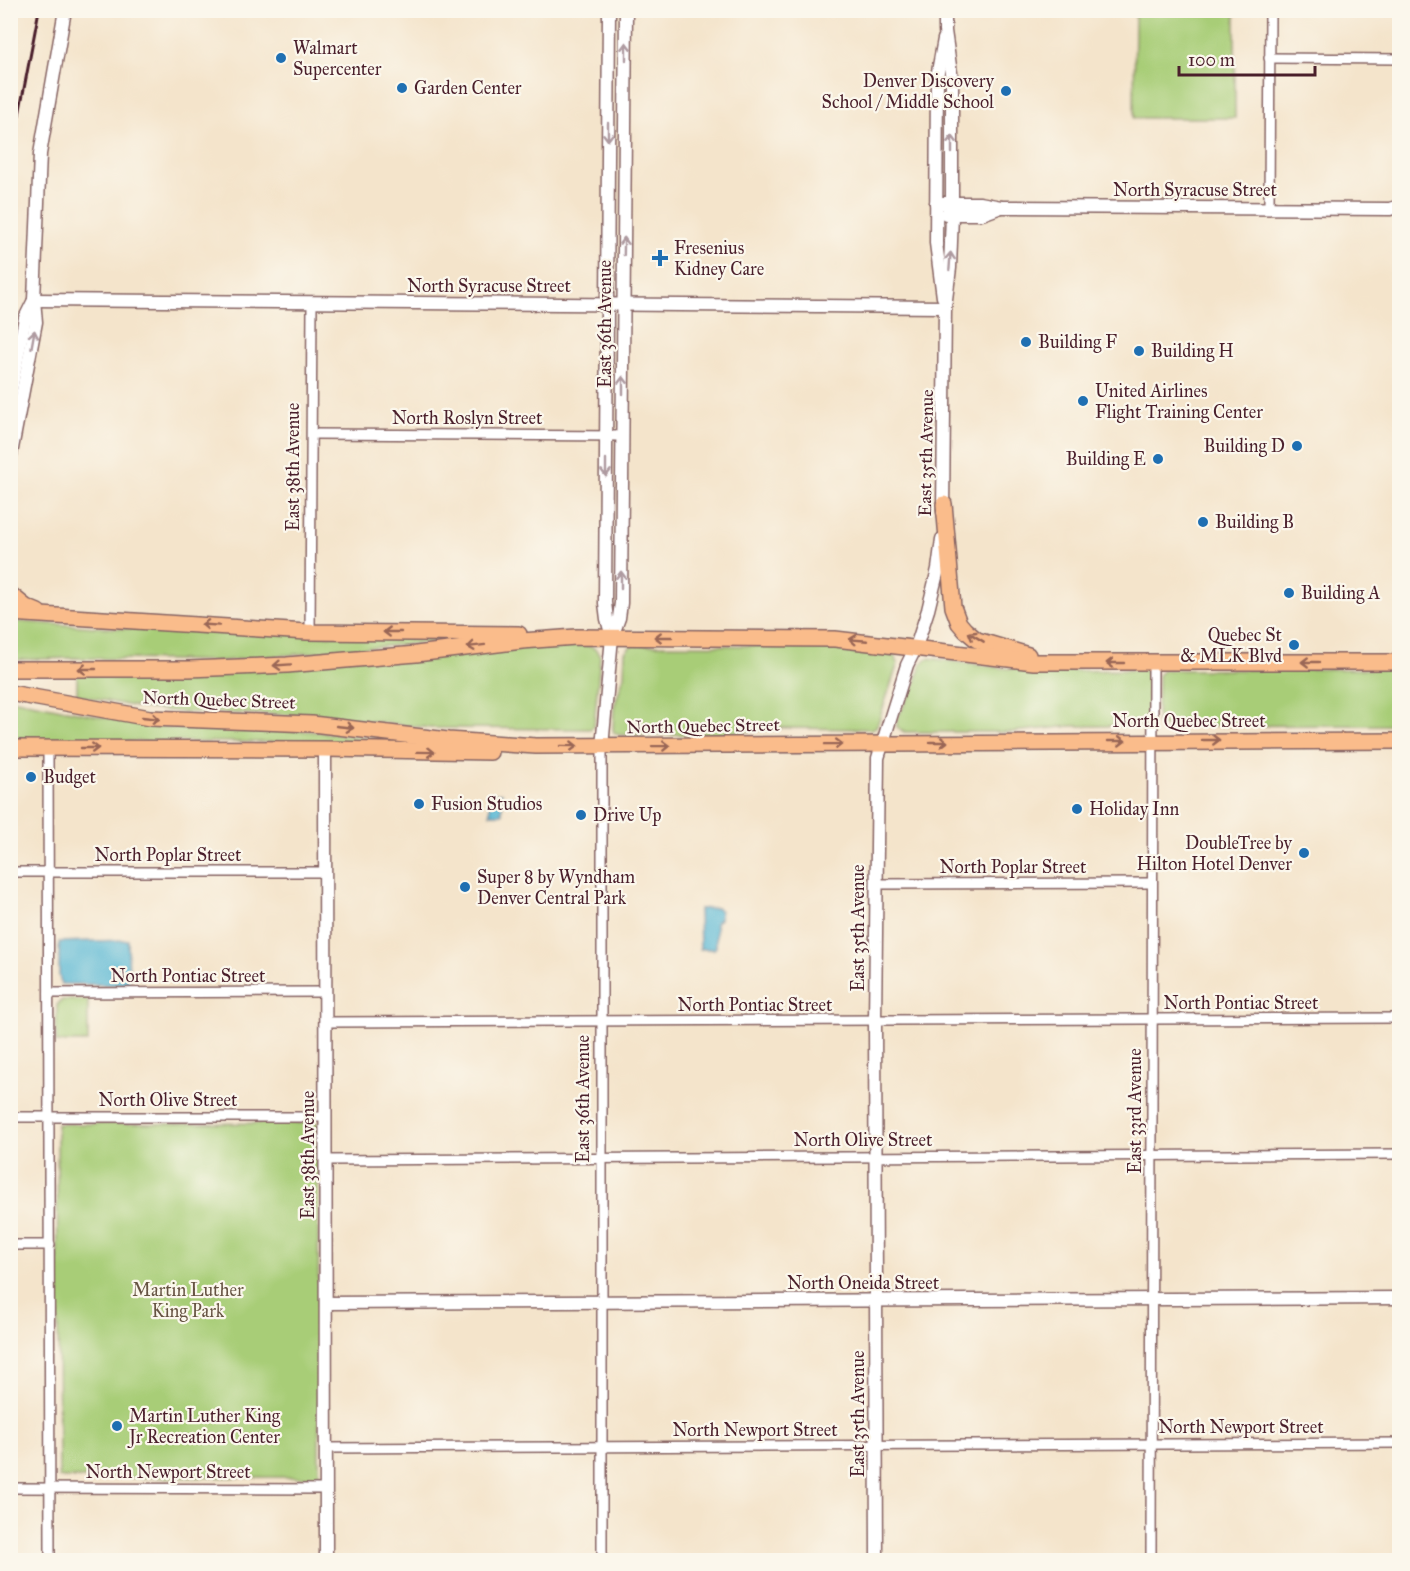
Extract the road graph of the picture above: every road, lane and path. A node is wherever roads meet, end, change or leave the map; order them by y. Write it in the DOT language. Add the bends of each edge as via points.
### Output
graph roads {
  1 [pos="65,10"];
  2 [pos="609,10"];
  3 [pos="626,10"];
  4 [pos="945,10"];
  5 [pos="1269,10"];
  6 [pos="945,31"];
  7 [pos="1269,58"];
  8 [pos="1400,59"];
  9 [pos="1269,208"];
  10 [pos="936,209"];
  11 [pos="952,209"];
  12 [pos="1396,209"];
  13 [pos="34,300"];
  14 [pos="312,302"];
  15 [pos="607,304"];
  16 [pos="623,304"];
  17 [pos="945,307"];
  18 [pos="10,395"];
  19 [pos="312,434"];
  20 [pos="606,436"];
  21 [pos="622,436"];
  22 [pos="10,459"];
  23 [pos="944,504"];
  24 [pos="10,594"];
  25 [pos="10,613"];
  26 [pos="49,616"];
  27 [pos="310,632"];
  28 [pos="576,637"];
  29 [pos="612,637"];
  30 [pos="916,647"];
  31 [pos="1400,654"];
  32 [pos="1051,662"];
  33 [pos="1153,662"];
  34 [pos="1369,662"];
  35 [pos="1400,662"];
  36 [pos="10,669"];
  37 [pos="10,693"];
  38 [pos="1152,741"];
  39 [pos="1383,741"];
  40 [pos="1400,741"];
  41 [pos="881,743"];
  42 [pos="536,746"];
  43 [pos="603,747"];
  44 [pos="10,748"];
  45 [pos="48,748"];
  46 [pos="1400,748"];
  47 [pos="325,749"];
  48 [pos="10,872"];
  49 [pos="49,872"];
  50 [pos="326,872"];
  51 [pos="1151,883"];
  52 [pos="876,884"];
  53 [pos="326,992"];
  54 [pos="50,993"];
  55 [pos="1400,1018"];
  56 [pos="1152,1020"];
  57 [pos="875,1021"];
  58 [pos="326,1022"];
  59 [pos="601,1022"];
  60 [pos="10,1117"];
  61 [pos="50,1117"];
  62 [pos="326,1117"];
  63 [pos="1400,1154"];
  64 [pos="1152,1155"];
  65 [pos="875,1157"];
  66 [pos="602,1158"];
  67 [pos="326,1160"];
  68 [pos="10,1245"];
  69 [pos="50,1245"];
  70 [pos="1400,1298"];
  71 [pos="1151,1300"];
  72 [pos="876,1301"];
  73 [pos="602,1302"];
  74 [pos="327,1303"];
  75 [pos="1400,1443"];
  76 [pos="1151,1444"];
  77 [pos="876,1446"];
  78 [pos="602,1447"];
  79 [pos="326,1448"];
  80 [pos="10,1488"];
  81 [pos="50,1488"];
  82 [pos="326,1489"];
  83 [pos="50,1560"];
  84 [pos="326,1560"];
  85 [pos="602,1560"];
  86 [pos="877,1560"];
  87 [pos="1151,1560"];
  1 -- 13 [label="street" via="41,143"];
  2 -- 15 [label="street, East 36th Avenue, one-way"];
  16 -- 3 [label="street, East 36th Avenue, one-way"];
  4 -- 6 [label="street, East 35th Avenue"];
  5 -- 7 [label="street"];
  6 -- 10 [label="street, East 35th Avenue" via="937,77"];
  11 -- 6 [label="street, East 35th Avenue, one-way" via="951,80"];
  7 -- 8 [label="street"];
  7 -- 9 [label="street"];
  9 -- 11 [label="street, North Syracuse Street" via="1001,207 982,214"];
  9 -- 12 [label="street, North Syracuse Street"];
  10 -- 11 [label="street, North Syracuse Street"];
  10 -- 17 [label="street, East 35th Avenue"];
  17 -- 11 [label="street, East 35th Avenue, one-way"];
  13 -- 14 [label="street, North Syracuse Street"];
  13 -- 18 [label="street" via="25,318"];
  22 -- 13 [label="street, one-way" via="36,322"];
  14 -- 15 [label="street, North Syracuse Street"];
  14 -- 19 [label="street, East 38th Avenue"];
  15 -- 16 [label="street, North Syracuse Street"];
  15 -- 20 [label="street, East 36th Avenue"];
  16 -- 17 [label="street, North Syracuse Street"];
  21 -- 16 [label="street, East 36th Avenue, one-way"];
  17 -- 23 [label="street, East 35th Avenue"];
  19 -- 20 [label="street, North Roslyn Street"];
  19 -- 27 [label="street, East 38th Avenue"];
  20 -- 21 [label="street, North Roslyn Street"];
  20 -- 29 [label="street, East 36th Avenue, one-way" via="605,603"];
  29 -- 21 [label="street, East 36th Avenue, one-way" via="621,603"];
  23 -- 30 [label="street, East 35th Avenue" via="938,568"];
  32 -- 23 [label="main road, one-way" via="977,640 959,623 953,607"];
  24 -- 26 [label="main road" via="26,607"];
  25 -- 26 [label="main road"];
  27 -- 26 [label="main road, one-way"];
  28 -- 27 [label="main road, one-way" via="483,632"];
  28 -- 29 [label="main road, North Quebec Street"];
  28 -- 36 [label="main road, North Quebec Street, one-way" via="278,666"];
  30 -- 29 [label="main road, North Quebec Street, one-way" via="814,638"];
  29 -- 43 [label="street, East 36th Avenue"];
  30 -- 32 [label="main road, North Quebec Street"];
  30 -- 41 [label="street, East 35th Avenue"];
  31 -- 34 [label="main road"];
  33 -- 32 [label="main road, North Quebec Street, one-way"];
  34 -- 33 [label="main road, North Quebec Street, one-way"];
  33 -- 38 [label="street, East 33rd Avenue"];
  34 -- 35 [label="main road, North Quebec Street"];
  37 -- 42 [label="main road, North Quebec Street, one-way" via="150,718 312,724"];
  38 -- 39 [label="main road, North Quebec Street, one-way"];
  41 -- 38 [label="main road, North Quebec Street, one-way"];
  38 -- 51 [label="street, East 33rd Avenue"];
  39 -- 40 [label="main road, North Quebec Street"];
  39 -- 46 [label="main road"];
  43 -- 41 [label="main road, North Quebec Street, one-way"];
  41 -- 52 [label="street, East 35th Avenue" via="876,788"];
  42 -- 43 [label="main road, North Quebec Street, one-way"];
  47 -- 42 [label="main road, one-way" via="496,752"];
  43 -- 59 [label="street, East 36th Avenue"];
  44 -- 45 [label="main road"];
  45 -- 47 [label="main road, one-way"];
  45 -- 49 [label="street"];
  47 -- 50 [label="street, East 38th Avenue"];
  48 -- 49 [label="street, North Poplar Street"];
  49 -- 50 [label="street, North Poplar Street"];
  49 -- 54 [label="street"];
  50 -- 53 [label="street, East 38th Avenue"];
  51 -- 52 [label="street, North Poplar Street"];
  51 -- 56 [label="street, East 33rd Avenue"];
  52 -- 57 [label="street, East 35th Avenue"];
  53 -- 54 [label="street, North Pontiac Street"];
  53 -- 58 [label="street, East 38th Avenue"];
  54 -- 61 [label="street"];
  55 -- 56 [label="street, North Pontiac Street"];
  56 -- 57 [label="street, North Pontiac Street"];
  56 -- 64 [label="street, East 33rd Avenue"];
  57 -- 59 [label="street, North Pontiac Street"];
  57 -- 65 [label="street, East 35th Avenue"];
  58 -- 59 [label="street, North Pontiac Street"];
  58 -- 62 [label="street, East 38th Avenue"];
  59 -- 66 [label="street, East 36th Avenue"];
  60 -- 61 [label="street, North Olive Street"];
  61 -- 62 [label="street, North Olive Street"];
  61 -- 69 [label="street"];
  62 -- 67 [label="street, East 38th Avenue"];
  63 -- 64 [label="street, North Olive Street"];
  64 -- 65 [label="street, North Olive Street"];
  64 -- 71 [label="street, East 33rd Avenue"];
  65 -- 66 [label="street, North Olive Street"];
  65 -- 72 [label="street, East 35th Avenue"];
  66 -- 67 [label="street, North Olive Street"];
  66 -- 73 [label="street, East 36th Avenue"];
  67 -- 74 [label="street, East 38th Avenue"];
  68 -- 69 [label="street"];
  69 -- 81 [label="street"];
  70 -- 71 [label="street, North Oneida Street"];
  71 -- 72 [label="street, North Oneida Street"];
  71 -- 76 [label="street, East 33rd Avenue"];
  72 -- 73 [label="street, North Oneida Street"];
  72 -- 77 [label="street, East 35th Avenue"];
  73 -- 74 [label="street, North Oneida Street"];
  73 -- 78 [label="street, East 36th Avenue"];
  74 -- 79 [label="street, East 38th Avenue"];
  75 -- 76 [label="street, North Newport Street"];
  76 -- 77 [label="street, North Newport Street"];
  76 -- 87 [label="street, East 33rd Avenue"];
  77 -- 78 [label="street, North Newport Street"];
  77 -- 86 [label="street, East 35th Avenue"];
  78 -- 79 [label="street, North Newport Street"];
  78 -- 85 [label="street, East 36th Avenue"];
  79 -- 82 [label="street, East 38th Avenue"];
  80 -- 81 [label="street, North Newport Street"];
  81 -- 82 [label="street, North Newport Street"];
  81 -- 83 [label="street"];
  82 -- 84 [label="street, East 38th Avenue"];
}
